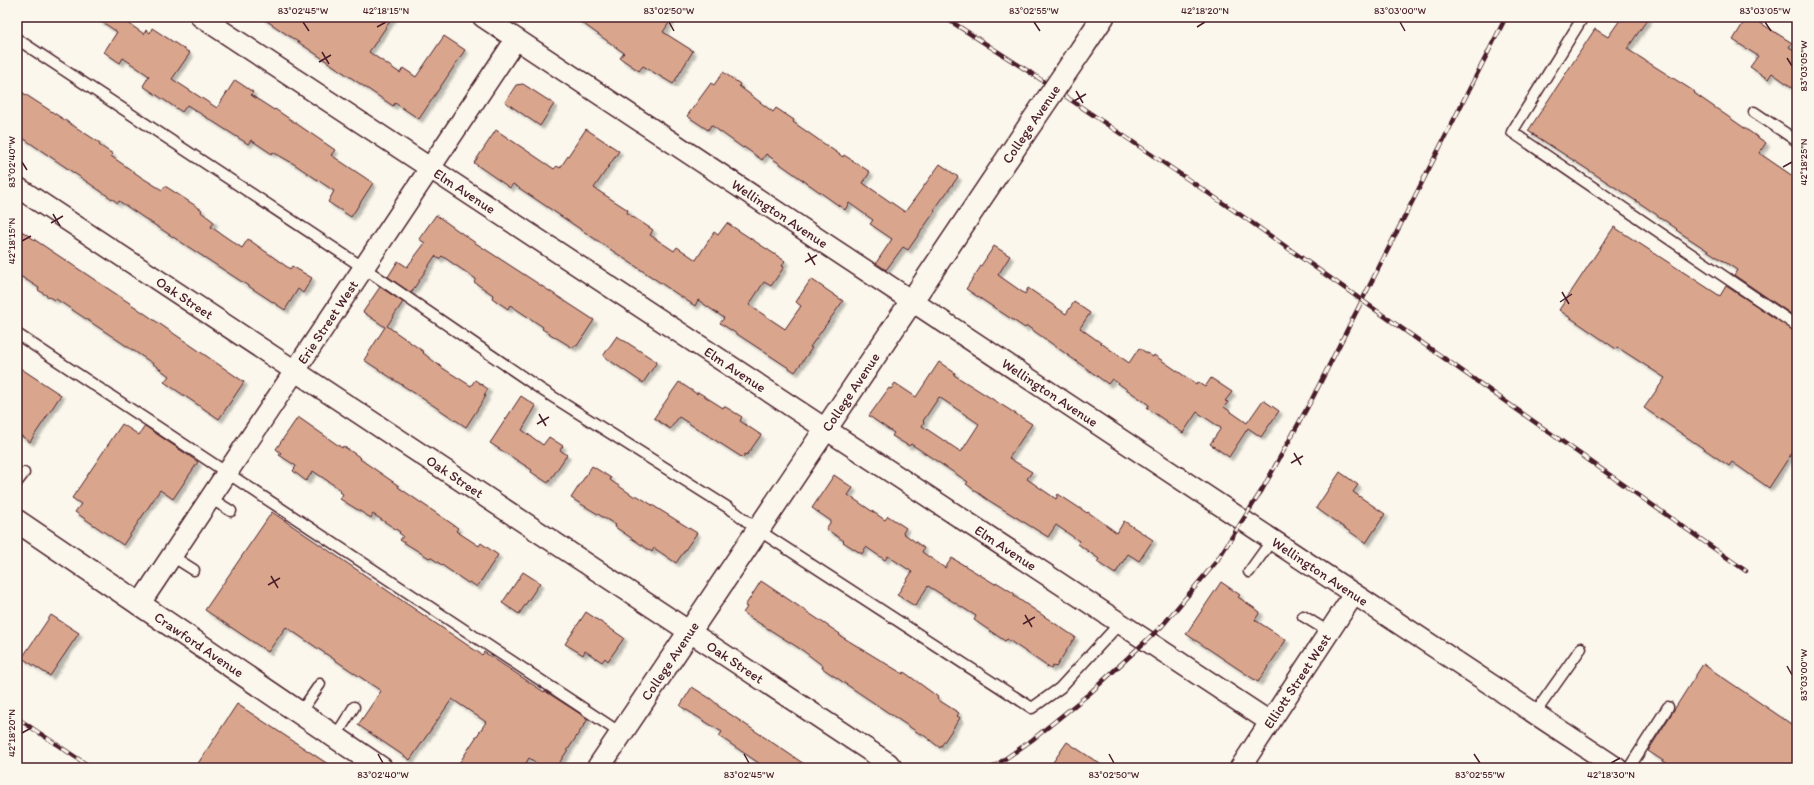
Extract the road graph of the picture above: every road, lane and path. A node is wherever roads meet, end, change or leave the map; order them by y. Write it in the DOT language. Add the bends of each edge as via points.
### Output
graph roads {
  1 [pos="201,17"];
  2 [pos="483,17"];
  3 [pos="1103,17"];
  4 [pos="1583,17"];
  5 [pos="17,39"];
  6 [pos="516,39"];
  7 [pos="1754,112"];
  8 [pos="1797,141"];
  9 [pos="430,168"];
  10 [pos="17,187"];
  11 [pos="364,268"];
  12 [pos="912,301"];
  13 [pos="1797,326"];
  14 [pos="17,334"];
  15 [pos="295,371"];
  16 [pos="826,429"];
  17 [pos="24,473"];
  18 [pos="226,474"];
  19 [pos="17,482"];
  20 [pos="210,498"];
  21 [pos="231,511"];
  22 [pos="17,521"];
  23 [pos="758,530"];
  24 [pos="1272,540"];
  25 [pos="172,556"];
  26 [pos="194,570"];
  27 [pos="1249,572"];
  28 [pos="1354,594"];
  29 [pos="139,605"];
  30 [pos="1303,616"];
  31 [pos="1120,623"];
  32 [pos="690,632"];
  33 [pos="1329,632"];
  34 [pos="1580,648"];
  35 [pos="320,684"];
  36 [pos="354,707"];
  37 [pos="1668,707"];
  38 [pos="300,713"];
  39 [pos="1535,714"];
  40 [pos="1270,722"];
  41 [pos="622,734"];
  42 [pos="335,737"];
  43 [pos="381,768"];
  44 [pos="598,768"];
  45 [pos="892,768"];
  46 [pos="1240,768"];
  47 [pos="1617,768"];
  48 [pos="1629,768"];
  1 -- 9 [label="street, Elm Avenue"];
  2 -- 6 [label="street, Wellington Avenue"];
  3 -- 12 [label="street, College Avenue, bridge"];
  4 -- 13 [label="lane" via="1512,132"];
  5 -- 11 [label="lane"];
  6 -- 9 [label="street, Erie Street West"];
  6 -- 12 [label="street, Wellington Avenue"];
  7 -- 8 [label="lane"];
  9 -- 11 [label="street, Erie Street West"];
  9 -- 16 [label="street, Elm Avenue"];
  10 -- 15 [label="street, Oak Street"];
  11 -- 15 [label="street, Erie Street West"];
  11 -- 23 [label="lane" via="542,390 735,512"];
  12 -- 16 [label="street, College Avenue"];
  12 -- 24 [label="street, Wellington Avenue"];
  14 -- 18 [label="lane"];
  15 -- 18 [label="street, Erie Street West"];
  15 -- 32 [label="street, Oak Street"];
  16 -- 23 [label="street, College Avenue"];
  16 -- 31 [label="street, Elm Avenue"];
  17 -- 19 [label="lane"];
  18 -- 20 [label="street, Erie Street West"];
  18 -- 41 [label="lane"];
  20 -- 21 [label="lane"];
  20 -- 25 [label="street, Erie Street West"];
  22 -- 29 [label="street, Crawford Avenue"];
  23 -- 31 [label="lane" via="1032,708 1060,688"];
  23 -- 32 [label="street, College Avenue"];
  24 -- 27 [label="lane"];
  24 -- 28 [label="street, Wellington Avenue"];
  25 -- 26 [label="lane"];
  25 -- 29 [label="street, Erie Street West"];
  28 -- 33 [label="street, Elliott Street West"];
  28 -- 39 [label="street, Wellington Avenue"];
  29 -- 38 [label="street, Crawford Avenue"];
  30 -- 33 [label="lane"];
  31 -- 40 [label="street, Elm Avenue"];
  32 -- 41 [label="street, College Avenue"];
  32 -- 45 [label="street, Oak Street"];
  33 -- 40 [label="street, Elliott Street West"];
  34 -- 39 [label="lane"];
  35 -- 38 [label="lane"];
  36 -- 42 [label="lane"];
  37 -- 48 [label="lane"];
  38 -- 42 [label="street, Crawford Avenue"];
  39 -- 47 [label="street, Wellington Avenue"];
  40 -- 46 [label="street, Elliott Street West"];
  41 -- 44 [label="street, College Avenue"];
  42 -- 43 [label="street, Crawford Avenue"];
}
